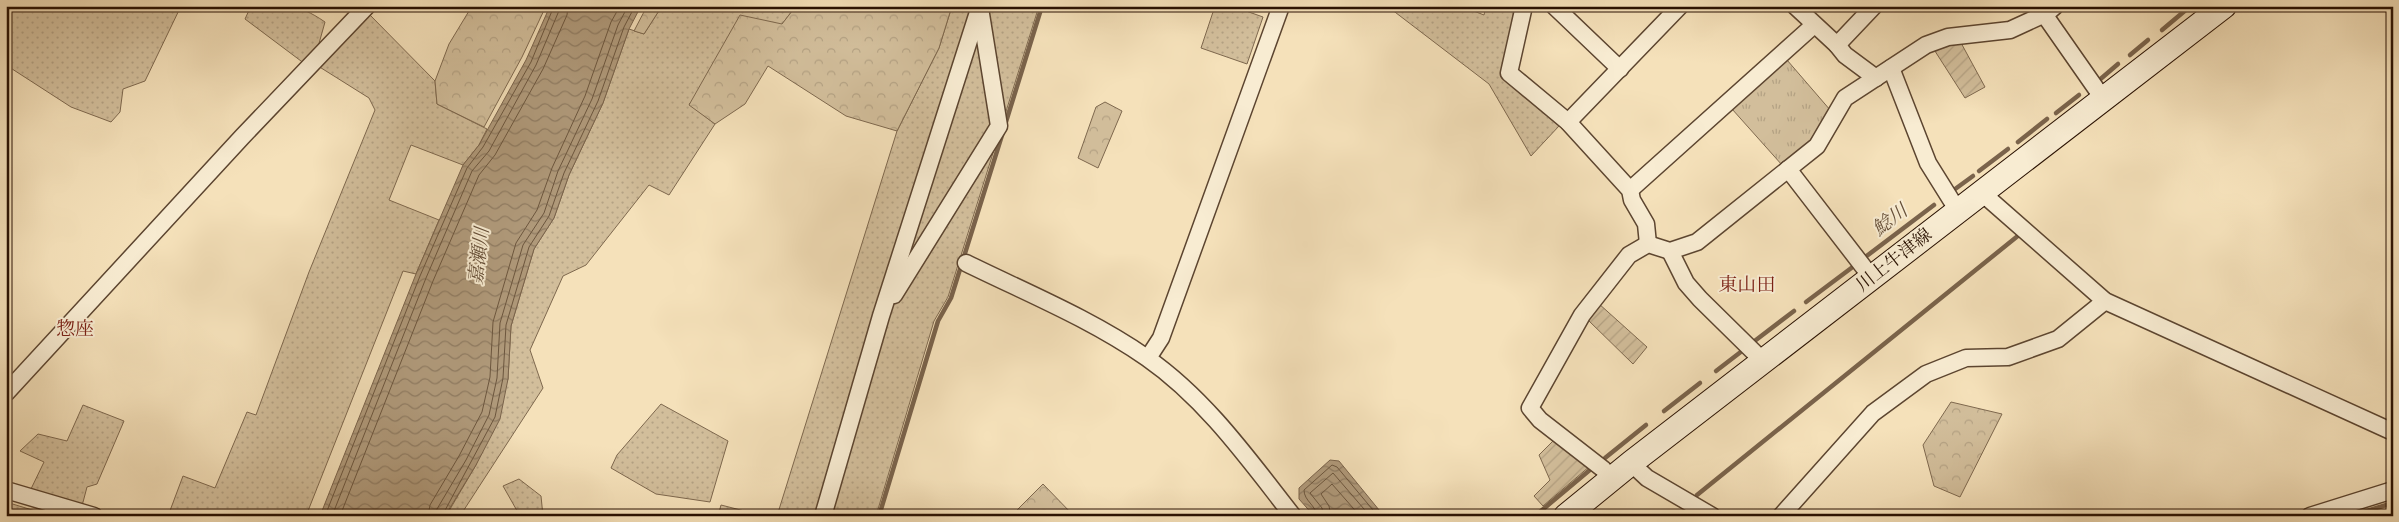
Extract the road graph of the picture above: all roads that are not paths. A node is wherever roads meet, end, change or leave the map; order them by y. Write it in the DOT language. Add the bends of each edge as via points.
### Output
graph roads {
  1 [pos="368,6"];
  2 [pos="980,6"];
  3 [pos="1281,6"];
  4 [pos="1524,6"];
  5 [pos="1554,6"];
  6 [pos="1795,6"];
  7 [pos="1874,6"];
  8 [pos="2224,6"];
  9 [pos="1679,7"];
  10 [pos="2048,9"];
  11 [pos="1814,25"];
  12 [pos="1837,45"];
  13 [pos="1891,68"];
  14 [pos="1620,69"];
  15 [pos="1876,78"];
  16 [pos="2104,100"];
  17 [pos="1568,122"];
  18 [pos="1788,170"];
  19 [pos="1630,190"];
  20 [pos="1982,193"];
  21 [pos="1958,211"];
  22 [pos="1648,244"];
  23 [pos="1670,252"];
  24 [pos="966,263"];
  25 [pos="1872,278"];
  26 [pos="2105,301"];
  27 [pos="881,316"];
  28 [pos="1148,358"];
  29 [pos="1764,361"];
  30 [pos="6,393"];
  31 [pos="2393,432"];
  32 [pos="1631,463"];
  33 [pos="1611,479"];
  34 [pos="6,490"];
  35 [pos="2393,490"];
  36 [pos="94,516"];
  37 [pos="824,516"];
  38 [pos="1293,516"];
  39 [pos="1566,516"];
  40 [pos="1712,516"];
  41 [pos="1781,516"];
  42 [pos="2310,516"];
  1 -- 30 [label="street" via="242,137"];
  2 -- 27 [label="street"];
  2 -- 27 [label="street" via="999,126"];
  3 -- 28 [label="street" via="1161,338"];
  4 -- 17 [label="street" via="1509,73"];
  5 -- 14 [label="street"];
  6 -- 11 [label="street"];
  7 -- 12 [label="street"];
  8 -- 16 [label="main road, 川上牛津線"];
  9 -- 14 [label="street"];
  10 -- 13 [label="street" via="2010,30 1948,36 1926,45"];
  10 -- 16 [label="street" via="2046,17"];
  11 -- 12 [label="street"];
  11 -- 19 [label="street"];
  12 -- 15 [label="street"];
  13 -- 15 [label="street"];
  13 -- 21 [label="street" via="1928,162"];
  14 -- 17 [label="street"];
  15 -- 18 [label="street" via="1845,98 1817,146"];
  16 -- 20 [label="main road, 川上牛津線"];
  17 -- 19 [label="street"];
  18 -- 23 [label="street" via="1697,242"];
  18 -- 25 [label="street"];
  19 -- 22 [label="street" via="1646,224"];
  20 -- 21 [label="main road, 川上牛津線"];
  20 -- 26 [label="street"];
  21 -- 25 [label="main road, 川上牛津線"];
  22 -- 23 [label="street"];
  22 -- 33 [label="street" via="1628,255 1582,315 1530,408"];
  23 -- 29 [label="street" via="1686,283"];
  24 -- 28 [label="street" via="1090,323"];
  25 -- 29 [label="main road, 川上牛津線"];
  26 -- 31 [label="street"];
  26 -- 41 [label="street" via="2058,338 2008,357 1966,358 1926,374 1874,413"];
  27 -- 37 [label="street"];
  28 -- 38 [label="street" via="1228,435"];
  29 -- 32 [label="main road, 川上牛津線"];
  32 -- 33 [label="main road, 川上牛津線"];
  32 -- 40 [label="street" via="1647,478"];
  33 -- 39 [label="main road, 川上牛津線"];
  34 -- 36 [label="street"];
  35 -- 42 [label="street"];
}
